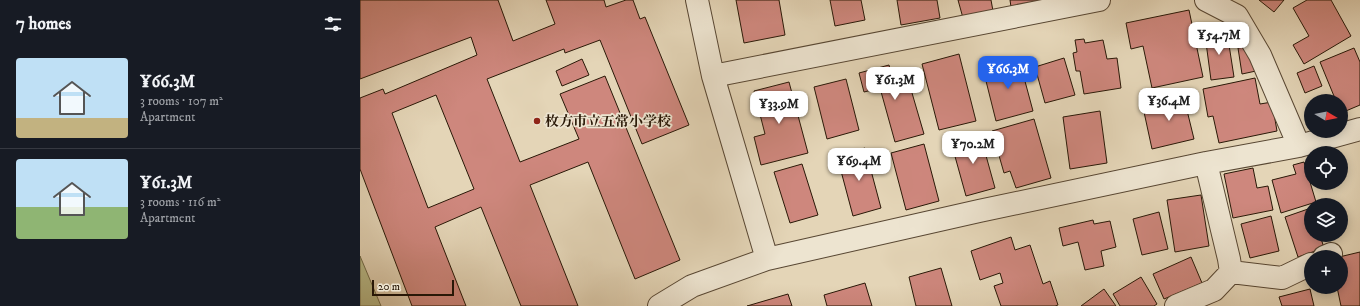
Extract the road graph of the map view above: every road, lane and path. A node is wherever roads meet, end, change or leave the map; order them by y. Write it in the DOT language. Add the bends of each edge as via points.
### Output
graph roads {
  1 [pos="697,0"];
  2 [pos="1206,0"];
  3 [pos="1090,1"];
  4 [pos="713,76"];
  5 [pos="1360,129"];
  6 [pos="1299,146"];
  7 [pos="1206,163"];
  8 [pos="767,259"];
  9 [pos="1304,267"];
  10 [pos="1231,272"];
  11 [pos="659,306"];
  12 [pos="1176,306"];
  1 -- 4 [label="street"];
  2 -- 6 [label="street" via="1237,16 1260,55"];
  3 -- 4 [label="street"];
  4 -- 8 [label="street"];
  5 -- 6 [label="street"];
  6 -- 7 [label="street"];
  7 -- 8 [label="street"];
  7 -- 10 [label="street"];
  8 -- 11 [label="street" via="692,286"];
  9 -- 10 [label="street" via="1282,278"];
  10 -- 12 [label="street" via="1214,290"];
}
